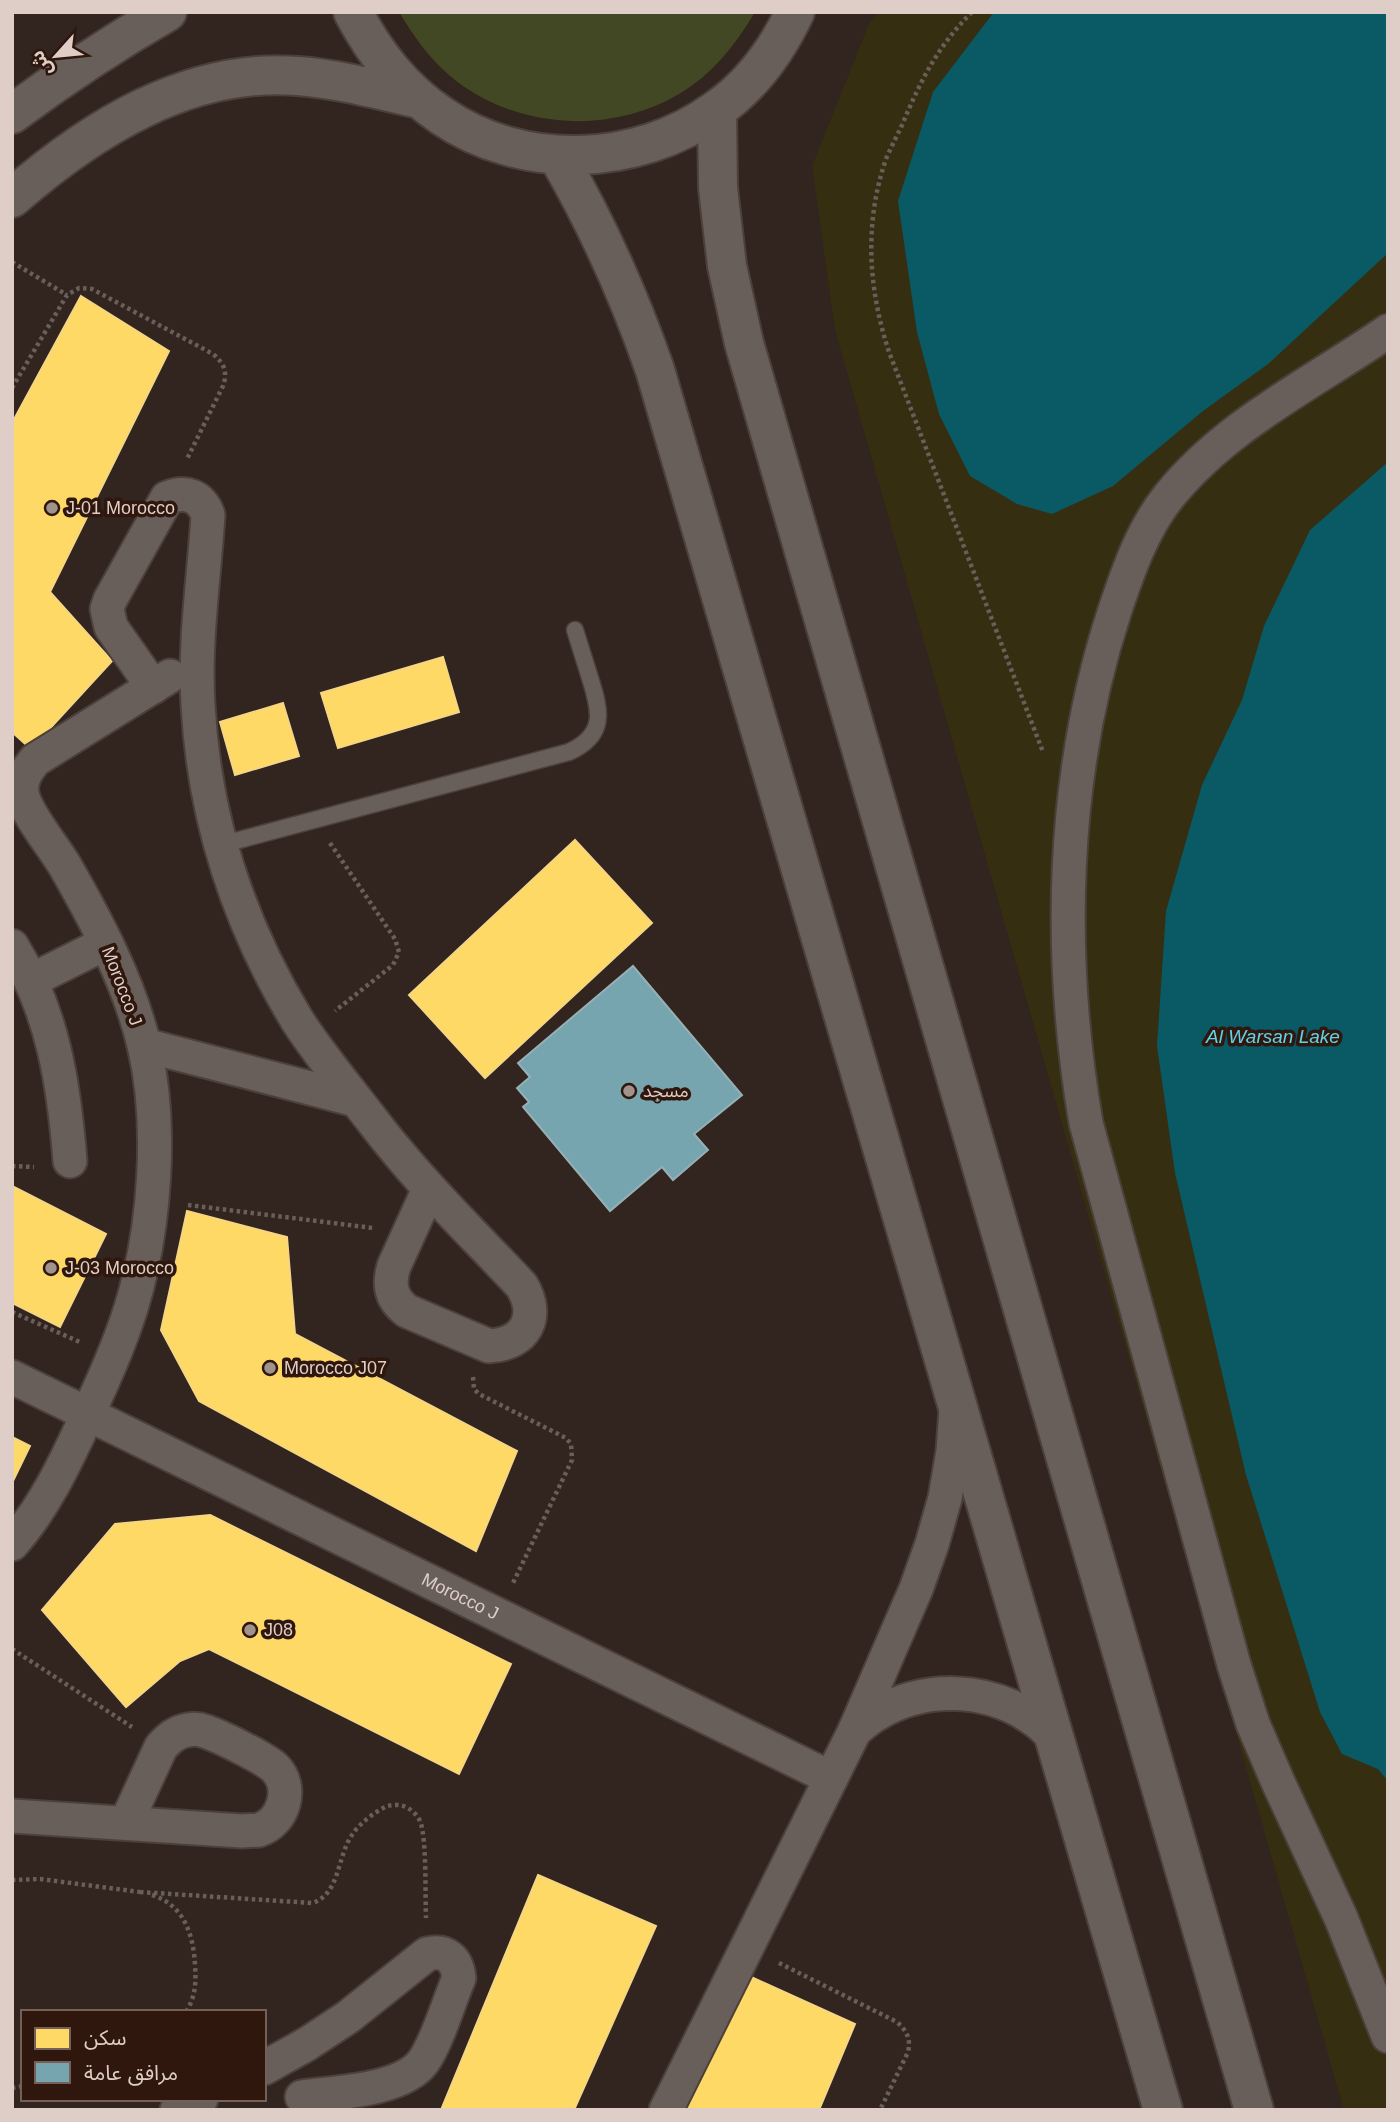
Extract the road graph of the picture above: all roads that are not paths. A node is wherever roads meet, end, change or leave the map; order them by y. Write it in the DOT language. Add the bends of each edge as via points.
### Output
graph roads {
  1 [pos="167,12"];
  2 [pos="353,12"];
  3 [pos="795,12"];
  4 [pos="419,99"];
  5 [pos="717,110"];
  6 [pos="12,114"];
  7 [pos="557,155"];
  8 [pos="12,198"];
  9 [pos="1388,331"];
  10 [pos="575,630"];
  11 [pos="196,660"];
  12 [pos="153,687"];
  13 [pos="220,845"];
  14 [pos="106,943"];
  15 [pos="12,946"];
  16 [pos="32,980"];
  17 [pos="144,1045"];
  18 [pos="356,1100"];
  19 [pos="69,1161"];
  20 [pos="429,1189"];
  21 [pos="12,1377"];
  22 [pos="956,1403"];
  23 [pos="87,1415"];
  24 [pos="12,1544"];
  25 [pos="855,1730"];
  26 [pos="1054,1737"];
  27 [pos="831,1778"];
  28 [pos="12,1816"];
  29 [pos="127,1823"];
  30 [pos="1388,2036"];
  31 [pos="307,2044"];
  32 [pos="266,2067"];
  33 [pos="197,2101"];
  34 [pos="301,2103"];
  35 [pos="177,2110"];
  36 [pos="666,2110"];
  37 [pos="1163,2110"];
  38 [pos="1254,2110"];
  1 -- 6 [label="street"];
  2 -- 4 [label="street" via="391,72"];
  3 -- 5 [label="street" via="766,61"];
  4 -- 7 [label="street" via="470,132"];
  4 -- 8 [label="street" via="297,75 206,85 126,116"];
  5 -- 7 [label="street" via="688,128 625,151"];
  5 -- 38 [label="street" via="718,188 727,266 744,342"];
  7 -- 22 [label="street" via="612,260 655,370"];
  9 -- 30 [label="street" via="1217,446 1167,498 1146,530 1122,587 1088,707 1078,768 1068,913 1070,994 1086,1123 1234,1665 1258,1735 1341,1918"];
  10 -- 13 [label="lane" via="599,713 591,738 581,746"];
  11 -- 12 [label="street, Morocco J"];
  11 -- 12 [label="street" via="208,515 197,498 177,494 167,498 107,609 111,627"];
  11 -- 13 [label="street" via="202,753"];
  12 -- 14 [label="street, Morocco J" via="35,760 23,779 24,803"];
  13 -- 18 [label="street" via="235,892 274,980"];
  14 -- 16 [label="street"];
  14 -- 17 [label="street, Morocco J"];
  15 -- 16 [label="street"];
  16 -- 19 [label="street" via="57,1062"];
  17 -- 18 [label="street"];
  17 -- 23 [label="street, Morocco J" via="154,1149 144,1255 114,1357"];
  18 -- 20 [label="street"];
  20 -- 20 [label="street" via="528,1296 529,1320 515,1340 489,1346 407,1311 393,1296 391,1275"];
  21 -- 23 [label="street, Morocco J"];
  22 -- 25 [label="street" via="953,1451 932,1544"];
  22 -- 26 [label="street"];
  23 -- 24 [label="street, Morocco J" via="51,1488"];
  23 -- 27 [label="street, Morocco J"];
  25 -- 26 [label="street" via="902,1702 956,1693 1009,1705"];
  25 -- 27 [label="street"];
  26 -- 37 [label="street"];
  27 -- 36 [label="street"];
  28 -- 29 [label="street"];
  29 -- 29 [label="street" via="162,1747 169,1738 190,1729 202,1730 266,1761 284,1783 281,1812 258,1830"];
  31 -- 32 [label="street"];
  31 -- 34 [label="street"];
  31 -- 34 [label="street" via="377,1996 427,1954 436,1952 454,1959 458,1978 423,2063 398,2081"];
  33 -- 35 [label="street"];
}
